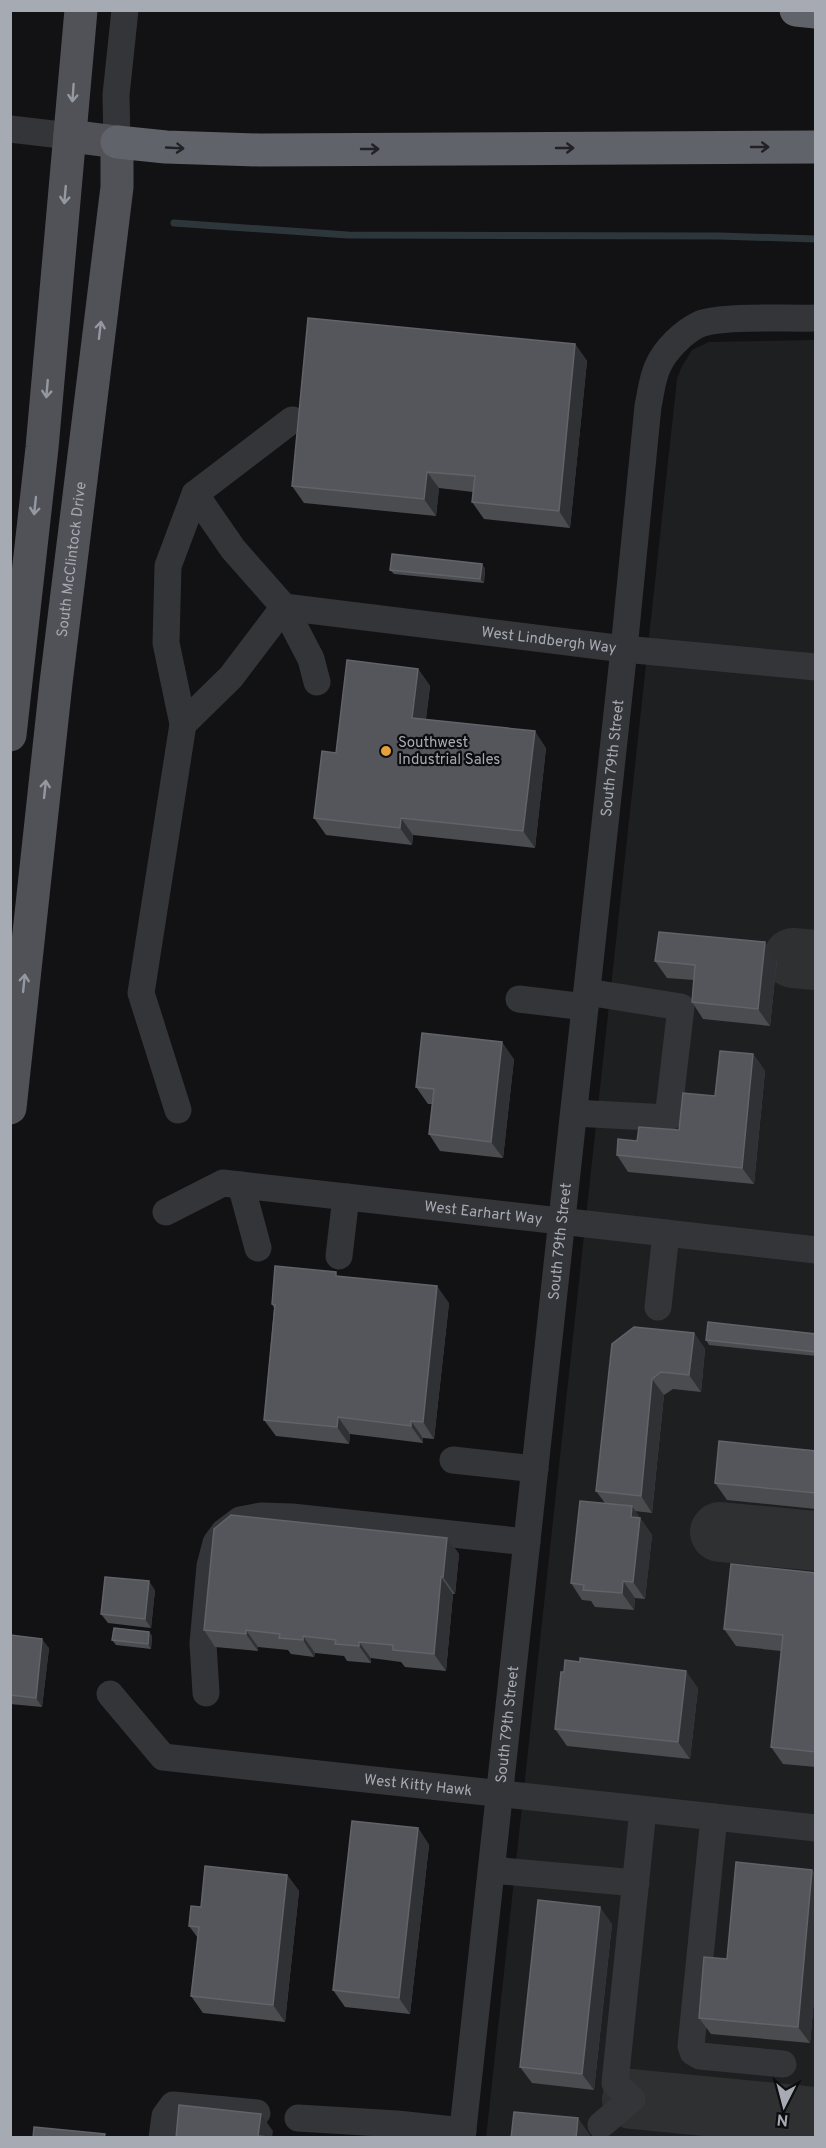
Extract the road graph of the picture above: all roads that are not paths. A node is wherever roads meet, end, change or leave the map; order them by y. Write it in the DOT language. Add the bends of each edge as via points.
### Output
graph roads {
  1 [pos="81,10"];
  2 [pos="125,10"];
  3 [pos="796,10"];
  4 [pos="816,12"];
  5 [pos="10,129"];
  6 [pos="70,136"];
  7 [pos="117,142"];
  8 [pos="816,147"];
  9 [pos="816,318"];
  10 [pos="292,420"];
  11 [pos="195,494"];
  12 [pos="284,607"];
  13 [pos="624,649"];
  14 [pos="816,668"];
  15 [pos="317,682"];
  16 [pos="183,724"];
  17 [pos="10,735"];
  18 [pos="519,999"];
  19 [pos="586,999"];
  20 [pos="13,1062"];
  21 [pos="10,1108"];
  22 [pos="178,1110"];
  23 [pos="574,1113"];
  24 [pos="232,1184"];
  25 [pos="346,1197"];
  26 [pos="166,1212"];
  27 [pos="562,1221"];
  28 [pos="666,1233"];
  29 [pos="258,1248"];
  30 [pos="816,1250"];
  31 [pos="339,1256"];
  32 [pos="658,1307"];
  33 [pos="453,1460"];
  34 [pos="535,1469"];
  35 [pos="527,1542"];
  36 [pos="206,1693"];
  37 [pos="110,1694"];
  38 [pos="500,1794"];
  39 [pos="643,1810"];
  40 [pos="714,1817"];
  41 [pos="816,1828"];
  42 [pos="492,1870"];
  43 [pos="636,1882"];
  44 [pos="783,2064"];
  45 [pos="257,2114"];
  46 [pos="298,2118"];
  47 [pos="601,2125"];
  48 [pos="463,2134"];
  49 [pos="162,2138"];
  1 -- 6 [label="main road, one-way"];
  2 -- 7 [label="street, South McClintock Drive" via="116,95"];
  3 -- 4 [label="highway"];
  5 -- 6 [label="street"];
  6 -- 7 [label="main road"];
  6 -- 17 [label="main road, one-way" via="42,448"];
  7 -- 8 [label="highway, one-way" via="259,150"];
  20 -- 7 [label="main road, South McClintock Drive, one-way" via="117,187"];
  9 -- 13 [label="street, South 79th Street" via="700,324 682,336 658,365 648,406"];
  10 -- 11 [label="street"];
  11 -- 12 [label="street" via="233,549"];
  11 -- 16 [label="street" via="168,566 166,643"];
  12 -- 13 [label="street, West Lindbergh Way"];
  12 -- 15 [label="street" via="311,658"];
  12 -- 16 [label="street" via="231,677"];
  13 -- 14 [label="street, West Lindbergh Way"];
  13 -- 19 [label="street, South 79th Street"];
  16 -- 22 [label="street" via="141,993"];
  18 -- 19 [label="street"];
  19 -- 23 [label="street, South 79th Street"];
  19 -- 23 [label="street" via="681,1007 668,1118"];
  20 -- 21 [label="main road, South McClintock Drive"];
  23 -- 27 [label="street, South 79th Street"];
  24 -- 25 [label="street, West Earhart Way"];
  24 -- 26 [label="street"];
  24 -- 29 [label="street"];
  25 -- 27 [label="street, West Earhart Way"];
  25 -- 31 [label="street"];
  27 -- 28 [label="street, West Earhart Way"];
  27 -- 34 [label="street, South 79th Street"];
  28 -- 30 [label="street, West Earhart Way"];
  28 -- 32 [label="street"];
  33 -- 34 [label="street"];
  34 -- 35 [label="street, South 79th Street"];
  35 -- 36 [label="street" via="292,1517 240,1520 216,1543 210,1566 203,1643"];
  35 -- 38 [label="street, South 79th Street"];
  37 -- 38 [label="street, West Kitty Hawk" via="163,1757"];
  38 -- 39 [label="street, West Kitty Hawk"];
  38 -- 42 [label="street, South 79th Street"];
  39 -- 40 [label="street, West Kitty Hawk"];
  39 -- 43 [label="street"];
  40 -- 41 [label="street, West Kitty Hawk"];
  40 -- 44 [label="street" via="691,2046 700,2056"];
  42 -- 43 [label="street"];
  42 -- 48 [label="street, South 79th Street"];
  43 -- 47 [label="street" via="615,2083 632,2099"];
  45 -- 49 [label="street" via="173,2105 165,2116"];
  46 -- 48 [label="street" via="397,2124"];
}
